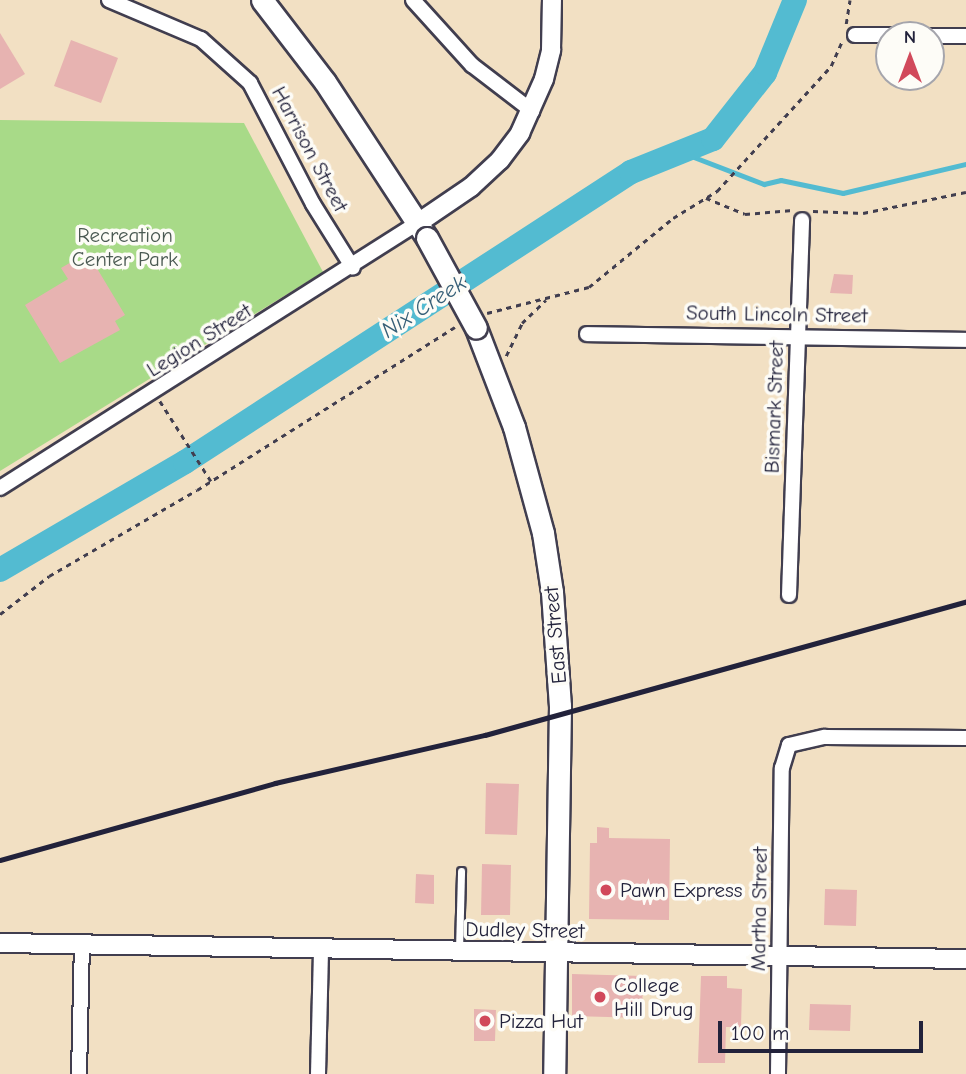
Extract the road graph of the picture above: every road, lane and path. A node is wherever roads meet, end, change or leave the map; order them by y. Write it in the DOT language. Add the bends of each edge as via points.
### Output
graph roads {
  1 [pos="109,0"];
  2 [pos="262,0"];
  3 [pos="413,0"];
  4 [pos="552,0"];
  5 [pos="850,0"];
  6 [pos="855,35"];
  7 [pos="875,35"];
  8 [pos="945,36"];
  9 [pos="966,36"];
  10 [pos="532,111"];
  11 [pos="966,192"];
  12 [pos="706,198"];
  13 [pos="802,213"];
  14 [pos="422,231"];
  15 [pos="353,268"];
  16 [pos="545,300"];
  17 [pos="472,323"];
  18 [pos="587,334"];
  19 [pos="798,334"];
  20 [pos="966,340"];
  21 [pos="506,356"];
  22 [pos="167,413"];
  23 [pos="211,481"];
  24 [pos="0,488"];
  25 [pos="789,595"];
  26 [pos="0,614"];
  27 [pos="966,738"];
  28 [pos="461,871"];
  29 [pos="82,942"];
  30 [pos="0,943"];
  31 [pos="321,948"];
  32 [pos="459,951"];
  33 [pos="555,953"];
  34 [pos="779,957"];
  35 [pos="966,959"];
  36 [pos="79,1074"];
  37 [pos="318,1074"];
  38 [pos="554,1074"];
  39 [pos="778,1074"];
  1 -- 15 [label="street, Harrison Street" via="201,39 250,83 313,204"];
  2 -- 14 [label="main road, East Street" via="324,82"];
  3 -- 10 [label="street" via="472,65"];
  4 -- 10 [label="street" via="551,50"];
  5 -- 12 [label="path" via="831,66"];
  6 -- 7 [label="street"];
  8 -- 9 [label="street"];
  10 -- 14 [label="street" via="500,160"];
  11 -- 13 [label="path" via="863,213"];
  12 -- 13 [label="path" via="745,214"];
  12 -- 16 [label="path" via="673,218 589,286"];
  13 -- 19 [label="street, Bismark Street"];
  14 -- 15 [label="street, Legion Street"];
  14 -- 17 [label="main road, East Street, bridge"];
  15 -- 24 [label="street, Legion Street"];
  16 -- 17 [label="path" via="500,307"];
  16 -- 21 [label="path" via="522,323"];
  17 -- 23 [label="path" via="440,334"];
  17 -- 33 [label="main road, East Street" via="521,452 543,533 552,592 560,696"];
  18 -- 19 [label="street, South Lincoln Street"];
  19 -- 20 [label="street, South Lincoln Street"];
  19 -- 25 [label="street, Bismark Street"];
  22 -- 23 [label="path"];
  23 -- 26 [label="path" via="49,576"];
  27 -- 34 [label="street, Martha Street" via="825,737 789,745 782,768"];
  28 -- 32 [label="lane"];
  29 -- 30 [label="street, Dudley Street"];
  29 -- 31 [label="street, Dudley Street"];
  29 -- 36 [label="street"];
  31 -- 32 [label="street, Dudley Street"];
  31 -- 37 [label="street"];
  32 -- 33 [label="street, Dudley Street"];
  33 -- 34 [label="street, Dudley Street"];
  33 -- 38 [label="main road, East Street"];
  34 -- 35 [label="street, Dudley Street"];
  34 -- 39 [label="street, Martha Street"];
}
